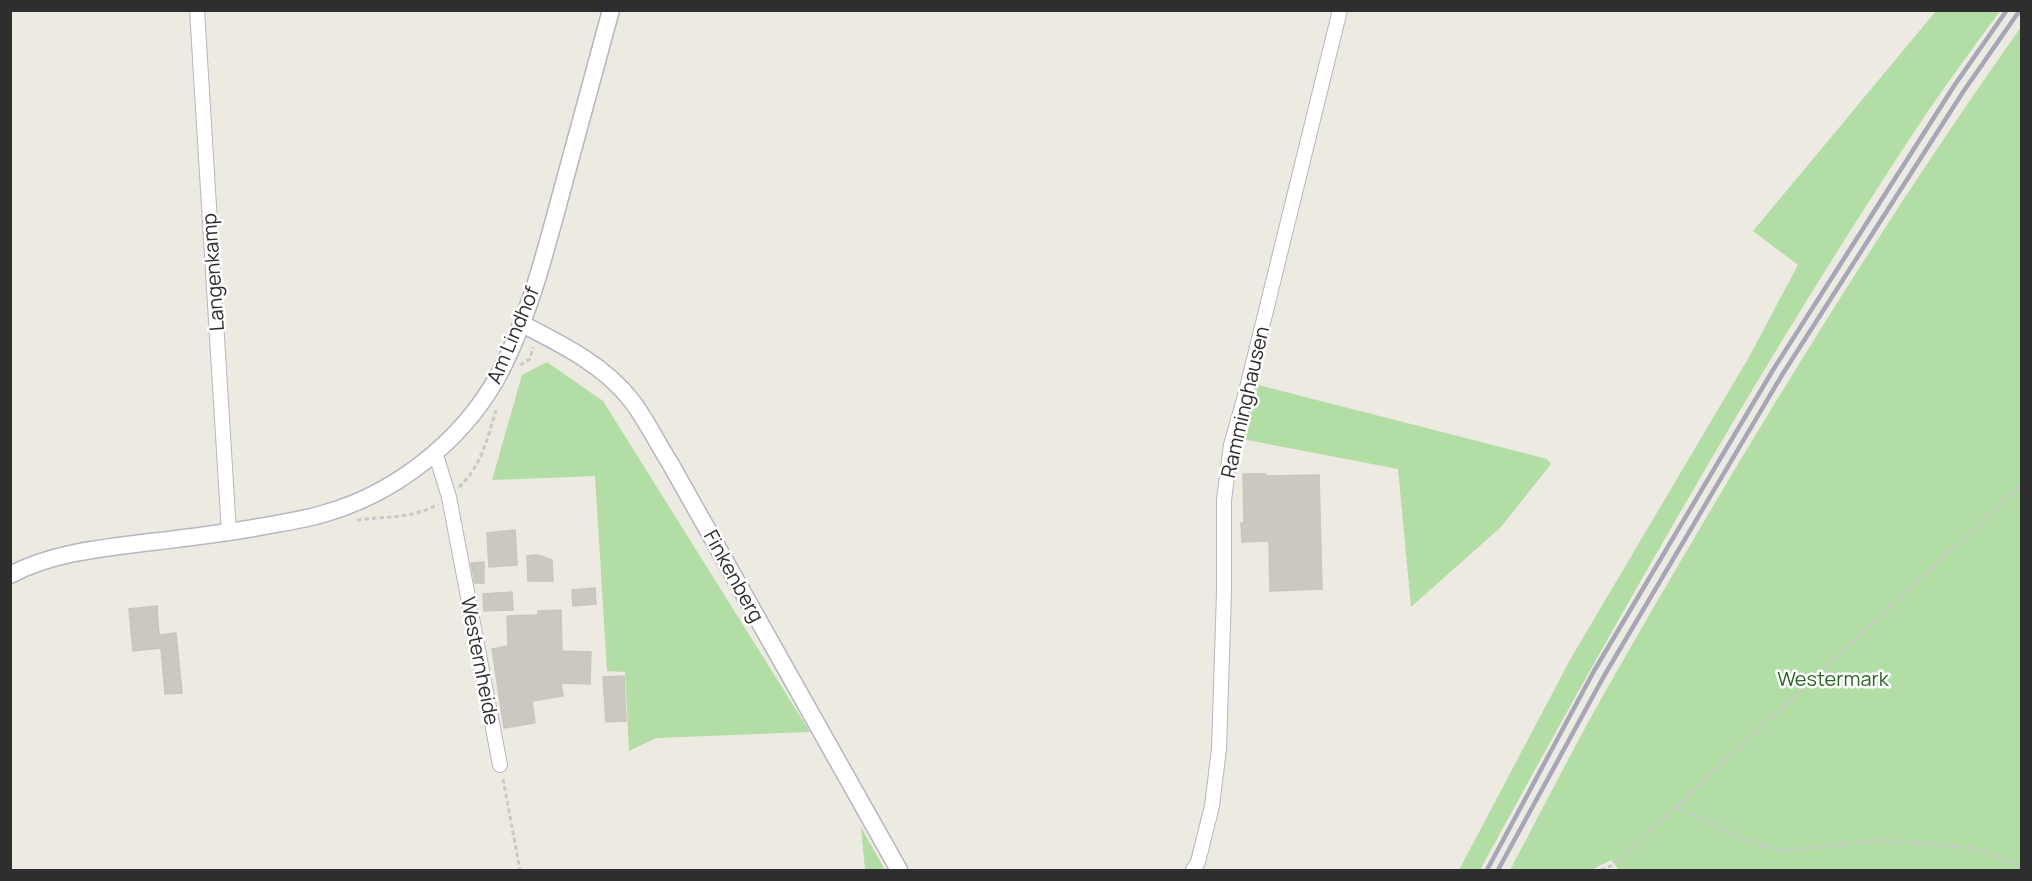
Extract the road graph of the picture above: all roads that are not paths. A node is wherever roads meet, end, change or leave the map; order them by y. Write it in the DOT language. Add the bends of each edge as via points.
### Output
graph roads {
  1 [pos="197,10"];
  2 [pos="611,10"];
  3 [pos="1341,10"];
  4 [pos="522,324"];
  5 [pos="435,452"];
  6 [pos="230,532"];
  7 [pos="10,575"];
  8 [pos="501,765"];
  9 [pos="899,870"];
  10 [pos="1193,870"];
  1 -- 6 [label="street, Langenkamp"];
  2 -- 4 [label="street, Am Lindhof"];
  3 -- 10 [label="street, Ramminghausen" via="1231,445 1224,500 1219,749 1212,806"];
  4 -- 5 [label="street, Am Lindhof" via="489,390 466,421"];
  4 -- 9 [label="street, Finkenberg" via="578,354 631,400"];
  5 -- 6 [label="street, Am Lindhof" via="385,488 357,502 327,513"];
  5 -- 8 [label="street, Westernheide" via="449,497"];
  6 -- 7 [label="street, Am Lindhof" via="92,550"];
}
